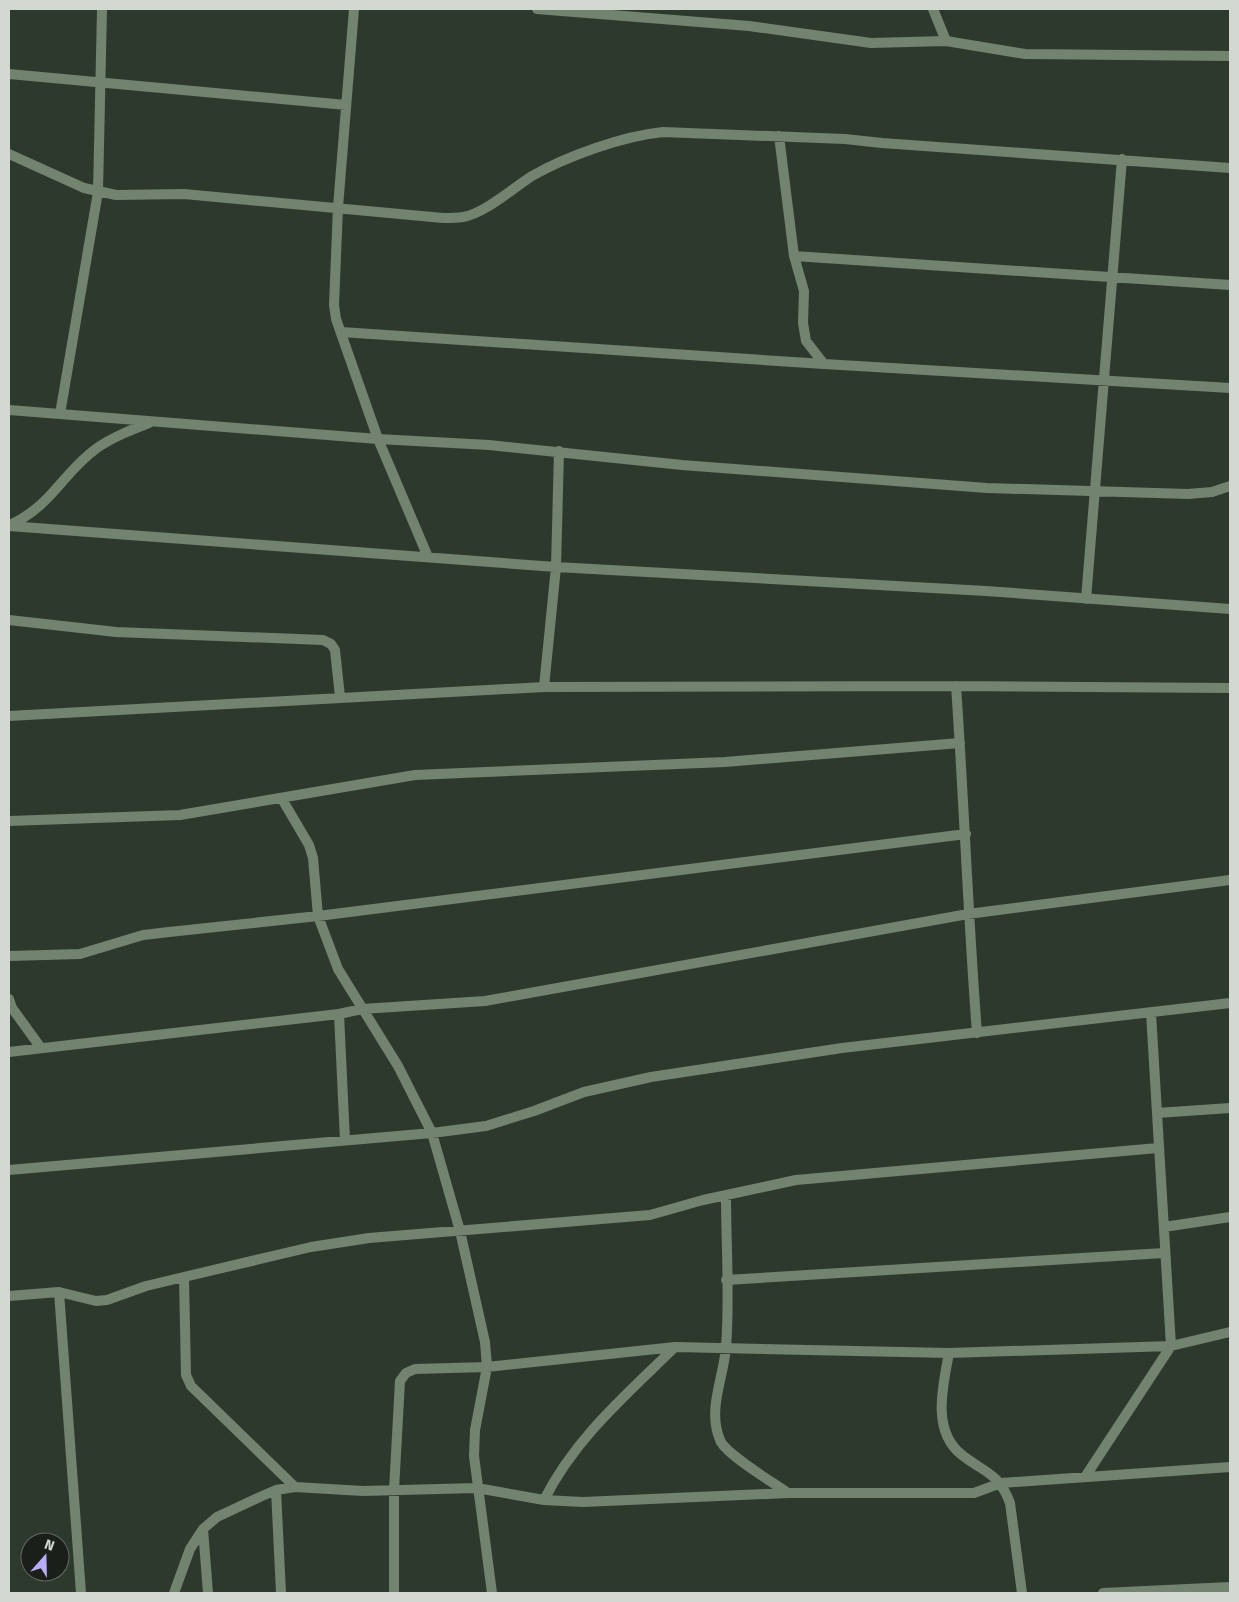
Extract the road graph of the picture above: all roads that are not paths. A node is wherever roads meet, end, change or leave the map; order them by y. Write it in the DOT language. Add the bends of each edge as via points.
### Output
graph roads {
  1 [pos="102,9"];
  2 [pos="354,9"];
  3 [pos="537,9"];
  4 [pos="933,9"];
  5 [pos="946,41"];
  6 [pos="1230,56"];
  7 [pos="9,74"];
  8 [pos="100,84"];
  9 [pos="346,105"];
  10 [pos="779,136"];
  11 [pos="9,154"];
  12 [pos="1122,159"];
  13 [pos="1230,168"];
  14 [pos="98,192"];
  15 [pos="338,208"];
  16 [pos="794,256"];
  17 [pos="1111,277"];
  18 [pos="1230,285"];
  19 [pos="341,332"];
  20 [pos="824,364"];
  21 [pos="1102,381"];
  22 [pos="1230,388"];
  23 [pos="9,410"];
  24 [pos="60,414"];
  25 [pos="152,421"];
  26 [pos="378,439"];
  27 [pos="558,451"];
  28 [pos="1230,486"];
  29 [pos="1095,491"];
  30 [pos="9,525"];
  31 [pos="428,557"];
  32 [pos="556,567"];
  33 [pos="1086,599"];
  34 [pos="1230,609"];
  35 [pos="9,620"];
  36 [pos="956,686"];
  37 [pos="544,687"];
  38 [pos="1230,688"];
  39 [pos="340,697"];
  40 [pos="9,716"];
  41 [pos="960,743"];
  42 [pos="282,799"];
  43 [pos="9,820"];
  44 [pos="966,834"];
  45 [pos="1230,880"];
  46 [pos="968,914"];
  47 [pos="318,916"];
  48 [pos="9,956"];
  49 [pos="9,999"];
  50 [pos="1230,1003"];
  51 [pos="362,1009"];
  52 [pos="1151,1013"];
  53 [pos="339,1014"];
  54 [pos="977,1033"];
  55 [pos="41,1048"];
  56 [pos="9,1052"];
  57 [pos="1230,1108"];
  58 [pos="1157,1113"];
  59 [pos="432,1133"];
  60 [pos="345,1140"];
  61 [pos="1158,1148"];
  62 [pos="9,1170"];
  63 [pos="726,1195"];
  64 [pos="1230,1217"];
  65 [pos="1164,1227"];
  66 [pos="460,1231"];
  67 [pos="1164,1253"];
  68 [pos="184,1278"];
  69 [pos="726,1280"];
  70 [pos="59,1292"];
  71 [pos="9,1296"];
  72 [pos="1230,1332"];
  73 [pos="1171,1346"];
  74 [pos="675,1347"];
  75 [pos="726,1347"];
  76 [pos="949,1353"];
  77 [pos="487,1367"];
  78 [pos="1230,1467"];
  79 [pos="1085,1477"];
  80 [pos="1001,1483"];
  81 [pos="295,1487"];
  82 [pos="478,1488"];
  83 [pos="276,1490"];
  84 [pos="394,1490"];
  85 [pos="788,1493"];
  86 [pos="544,1500"];
  87 [pos="203,1528"];
  88 [pos="1230,1587"];
  89 [pos="80,1593"];
  90 [pos="174,1593"];
  91 [pos="208,1593"];
  92 [pos="281,1593"];
  93 [pos="394,1593"];
  94 [pos="492,1593"];
  95 [pos="1022,1593"];
  96 [pos="1103,1593"];
  1 -- 8 [label="street"];
  2 -- 9 [label="street"];
  3 -- 5 [label="street" via="749,26 871,43"];
  4 -- 5 [label="street"];
  5 -- 6 [label="street" via="1025,54"];
  7 -- 8 [label="street"];
  8 -- 9 [label="street"];
  8 -- 14 [label="street"];
  9 -- 15 [label="street"];
  10 -- 12 [label="street"];
  10 -- 15 [label="street" via="663,132 636,135 534,175 478,212 464,217"];
  10 -- 16 [label="street"];
  11 -- 14 [label="street"];
  12 -- 13 [label="street"];
  12 -- 17 [label="street"];
  14 -- 15 [label="street" via="116,195 184,194"];
  14 -- 24 [label="street"];
  15 -- 19 [label="street" via="334,305"];
  16 -- 17 [label="street"];
  16 -- 20 [label="street" via="804,291 806,341"];
  17 -- 18 [label="street"];
  17 -- 21 [label="street"];
  19 -- 20 [label="street"];
  19 -- 26 [label="street"];
  20 -- 21 [label="street"];
  21 -- 22 [label="street"];
  21 -- 29 [label="street"];
  23 -- 24 [label="street"];
  24 -- 25 [label="street"];
  25 -- 26 [label="street"];
  25 -- 30 [label="street" via="96,448 42,506"];
  26 -- 27 [label="street"];
  26 -- 31 [label="street"];
  27 -- 29 [label="street" via="682,465 987,488"];
  27 -- 32 [label="street"];
  28 -- 29 [label="street" via="1212,492 1188,494"];
  29 -- 33 [label="street"];
  30 -- 31 [label="street"];
  31 -- 32 [label="street"];
  32 -- 33 [label="street"];
  32 -- 37 [label="street"];
  33 -- 34 [label="street"];
  35 -- 39 [label="street" via="116,632 323,640 335,650"];
  36 -- 37 [label="street"];
  36 -- 38 [label="street"];
  36 -- 41 [label="street"];
  37 -- 39 [label="street"];
  39 -- 40 [label="street"];
  41 -- 42 [label="street" via="725,762 416,775"];
  41 -- 44 [label="street"];
  42 -- 43 [label="street" via="180,815"];
  42 -- 47 [label="street" via="314,858"];
  44 -- 46 [label="street"];
  44 -- 47 [label="street"];
  45 -- 46 [label="street"];
  46 -- 51 [label="street" via="485,1001"];
  46 -- 54 [label="street"];
  47 -- 48 [label="street" via="143,935 80,954"];
  47 -- 51 [label="street" via="338,969"];
  49 -- 55 [label="street"];
  50 -- 52 [label="street"];
  51 -- 53 [label="street"];
  51 -- 59 [label="street" via="394,1059"];
  52 -- 54 [label="street"];
  52 -- 58 [label="street"];
  53 -- 55 [label="street"];
  53 -- 60 [label="street"];
  54 -- 59 [label="street" via="842,1048 610,1084 486,1126"];
  55 -- 56 [label="street"];
  57 -- 58 [label="street"];
  58 -- 61 [label="street"];
  59 -- 60 [label="street"];
  59 -- 66 [label="street"];
  60 -- 62 [label="street"];
  61 -- 63 [label="street" via="796,1180"];
  61 -- 65 [label="street"];
  63 -- 66 [label="street" via="650,1215"];
  63 -- 69 [label="street"];
  64 -- 65 [label="street"];
  65 -- 67 [label="street"];
  66 -- 68 [label="street" via="369,1238"];
  66 -- 77 [label="street" via="482,1322"];
  67 -- 69 [label="street"];
  67 -- 73 [label="street"];
  68 -- 70 [label="street" via="146,1286 107,1300 96,1301"];
  68 -- 81 [label="street" via="186,1375 190,1386"];
  69 -- 75 [label="street"];
  70 -- 71 [label="street"];
  70 -- 89 [label="street"];
  72 -- 73 [label="street"];
  73 -- 76 [label="street"];
  73 -- 79 [label="street"];
  74 -- 75 [label="street"];
  74 -- 77 [label="street"];
  74 -- 86 [label="street" via="589,1432 561,1468"];
  75 -- 76 [label="street"];
  75 -- 85 [label="street" via="715,1406 720,1442"];
  76 -- 80 [label="street" via="940,1414 950,1439 961,1454"];
  77 -- 82 [label="street" via="475,1430"];
  77 -- 84 [label="street" via="415,1369 406,1373 400,1381"];
  78 -- 79 [label="street"];
  79 -- 80 [label="street"];
  80 -- 85 [label="street" via="974,1493"];
  80 -- 95 [label="street" via="1010,1504"];
  81 -- 83 [label="street"];
  81 -- 84 [label="street"];
  82 -- 84 [label="street"];
  82 -- 86 [label="street"];
  82 -- 94 [label="street"];
  83 -- 87 [label="street" via="216,1517"];
  83 -- 92 [label="street"];
  84 -- 93 [label="street"];
  85 -- 86 [label="street" via="583,1502"];
  87 -- 90 [label="street" via="190,1549"];
  87 -- 91 [label="street"];
  88 -- 96 [label="street"];
}
